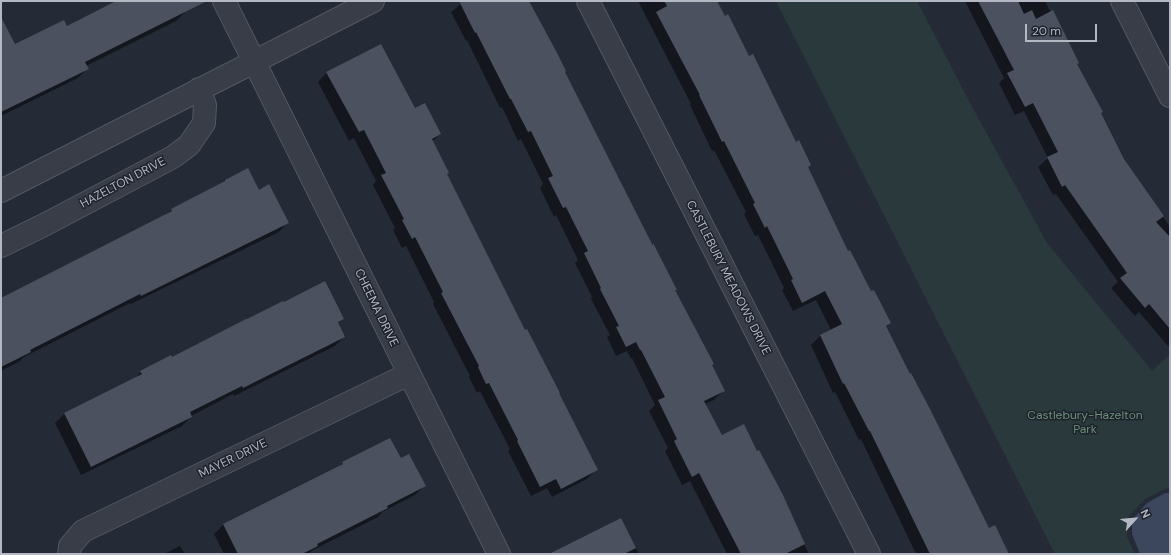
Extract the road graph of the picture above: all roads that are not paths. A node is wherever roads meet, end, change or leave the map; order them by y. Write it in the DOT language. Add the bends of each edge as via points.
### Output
graph roads {
  1 [pos="224,1"];
  2 [pos="373,1"];
  3 [pos="588,1"];
  4 [pos="1122,1"];
  5 [pos="254,61"];
  6 [pos="199,90"];
  7 [pos="1170,96"];
  8 [pos="1,191"];
  9 [pos="1,246"];
  10 [pos="409,374"];
  11 [pos="69,554"];
  12 [pos="499,554"];
  13 [pos="868,554"];
  1 -- 5 [label="street, CHEEMA DRIVE"];
  2 -- 5 [label="street"];
  3 -- 13 [label="street, CASTLEBURY MEADOWS DRIVE"];
  4 -- 7 [label="street"];
  5 -- 6 [label="street"];
  5 -- 10 [label="street, CHEEMA DRIVE"];
  6 -- 8 [label="street"];
  6 -- 9 [label="street, HAZELTON DRIVE" via="205,106 204,123 189,145 173,157"];
  10 -- 11 [label="street, MAYER DRIVE" via="83,531 70,546"];
  10 -- 12 [label="street, CHEEMA DRIVE"];
}
